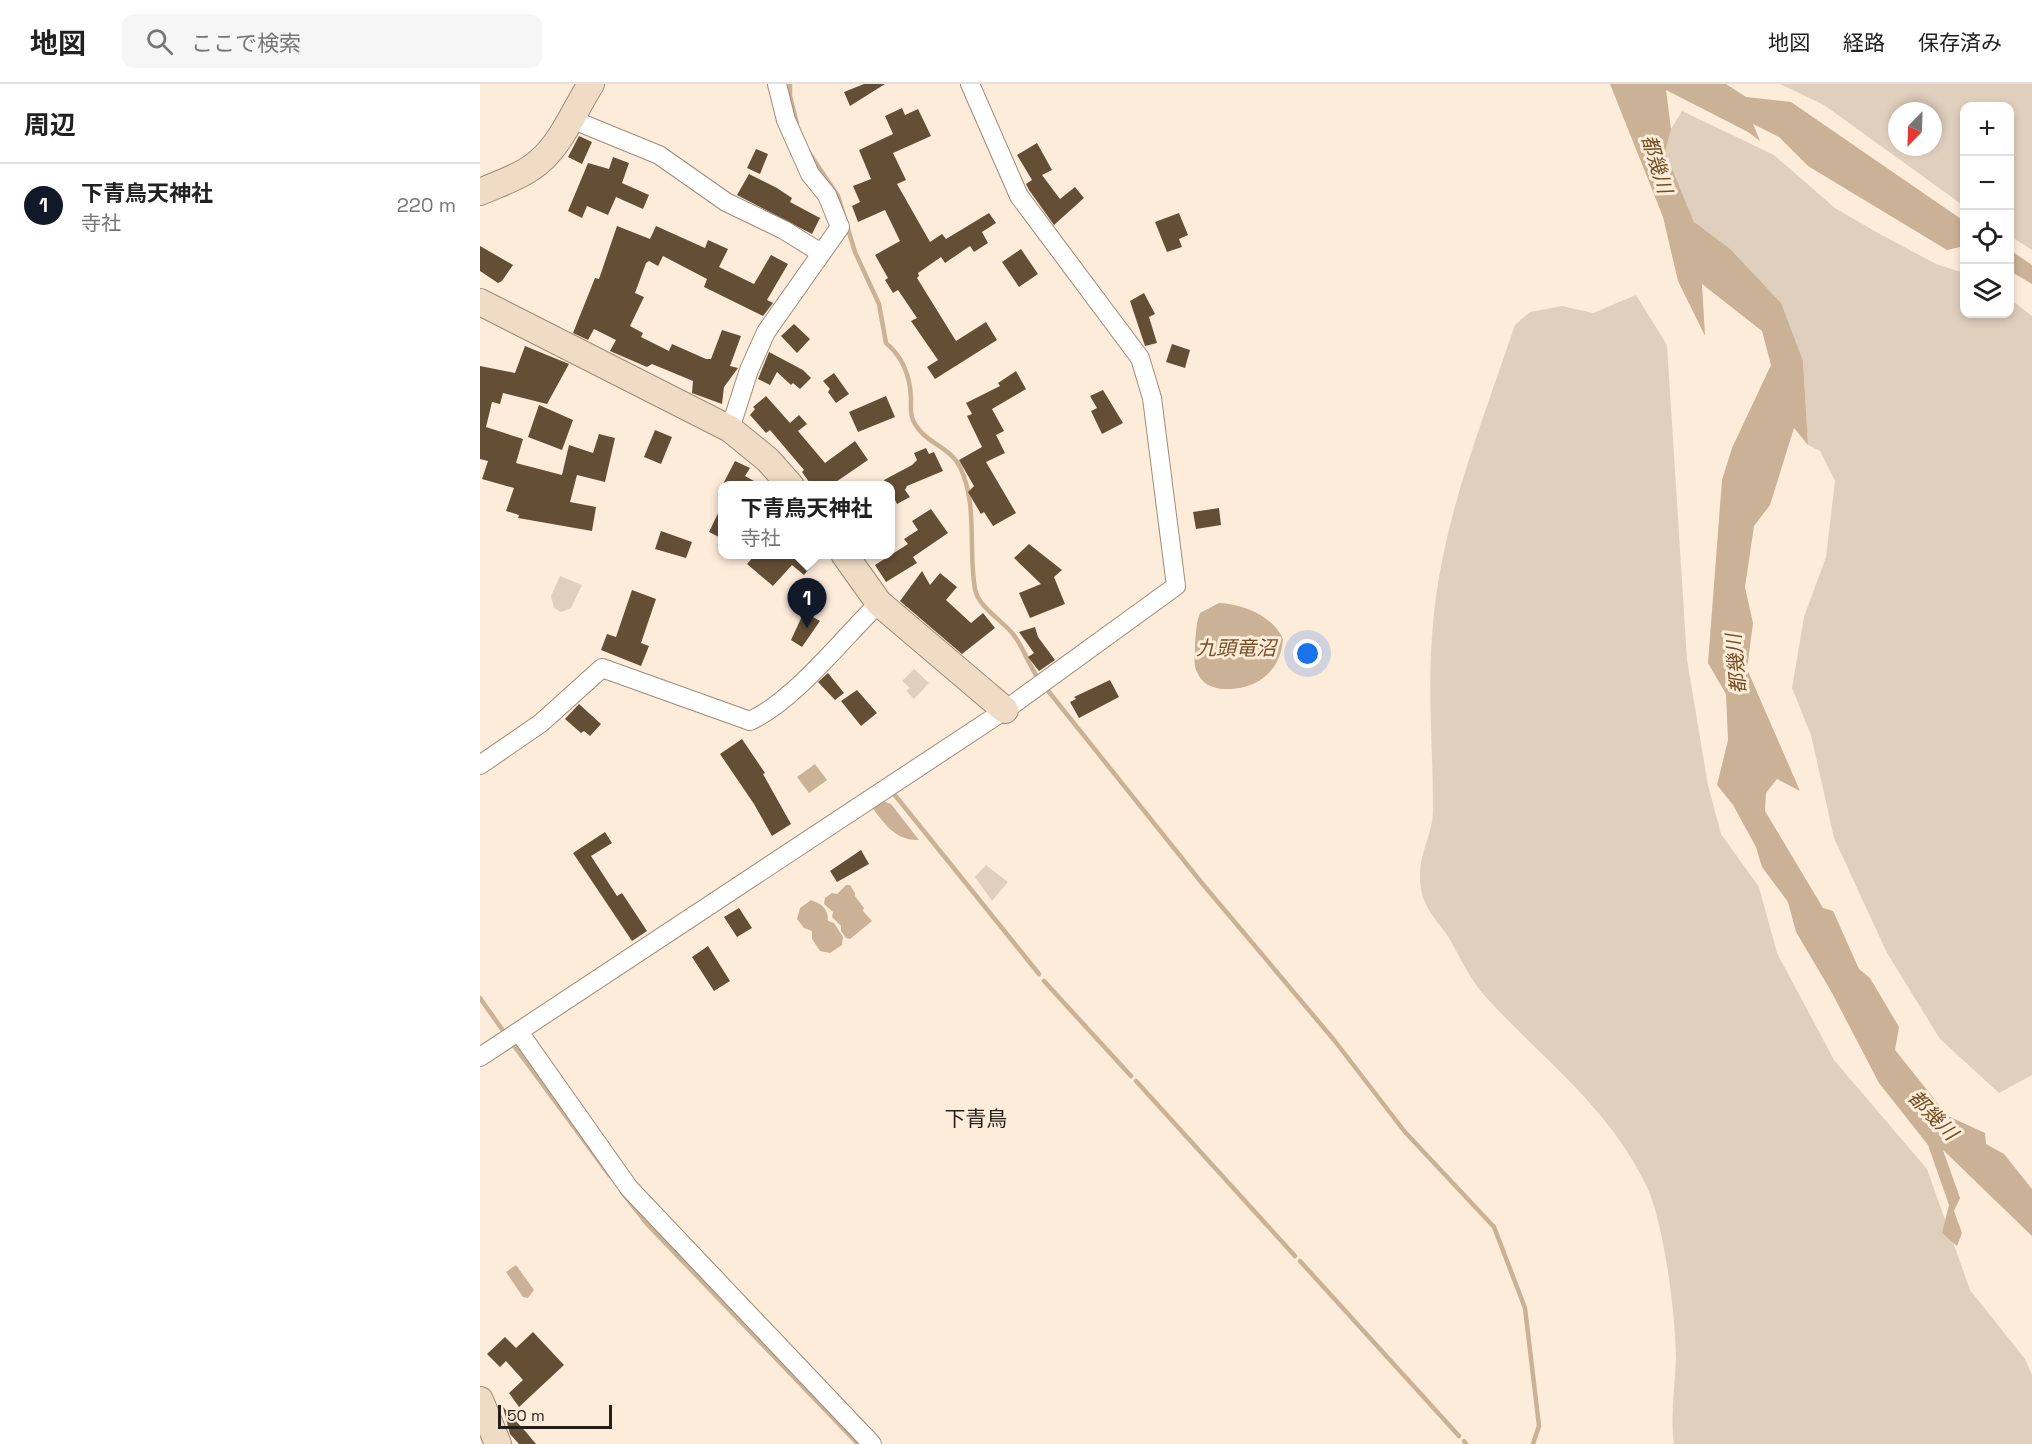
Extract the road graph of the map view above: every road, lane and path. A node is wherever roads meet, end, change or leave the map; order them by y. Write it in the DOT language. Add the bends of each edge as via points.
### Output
graph roads {
  1 [pos="777,84"];
  2 [pos="970,84"];
  3 [pos="582,88"];
  4 [pos="571,119"];
  5 [pos="480,192"];
  6 [pos="821,253"];
  7 [pos="480,302"];
  8 [pos="730,429"];
  9 [pos="787,481"];
  10 [pos="847,559"];
  11 [pos="879,603"];
  12 [pos="1005,711"];
  13 [pos="480,765"];
  14 [pos="519,1032"];
  15 [pos="480,1057"];
  16 [pos="480,1400"];
  17 [pos="498,1444"];
  18 [pos="872,1444"];
  1 -- 6 [label="street" via="786,120 840,227"];
  2 -- 12 [label="street" via="1019,196 1140,358 1152,398 1176,586"];
  3 -- 4 [label="street"];
  4 -- 5 [label="street" via="533,167"];
  4 -- 6 [label="street" via="659,155 726,202"];
  6 -- 8 [label="street" via="766,332"];
  7 -- 8 [label="street"];
  8 -- 9 [label="street"];
  10 -- 11 [label="street"];
  11 -- 12 [label="street"];
  11 -- 13 [label="street" via="790,694 770,712 750,721 602,668 541,723"];
  12 -- 14 [label="street"];
  14 -- 15 [label="street"];
  14 -- 18 [label="street" via="629,1188"];
  16 -- 17 [label="street"];
}
